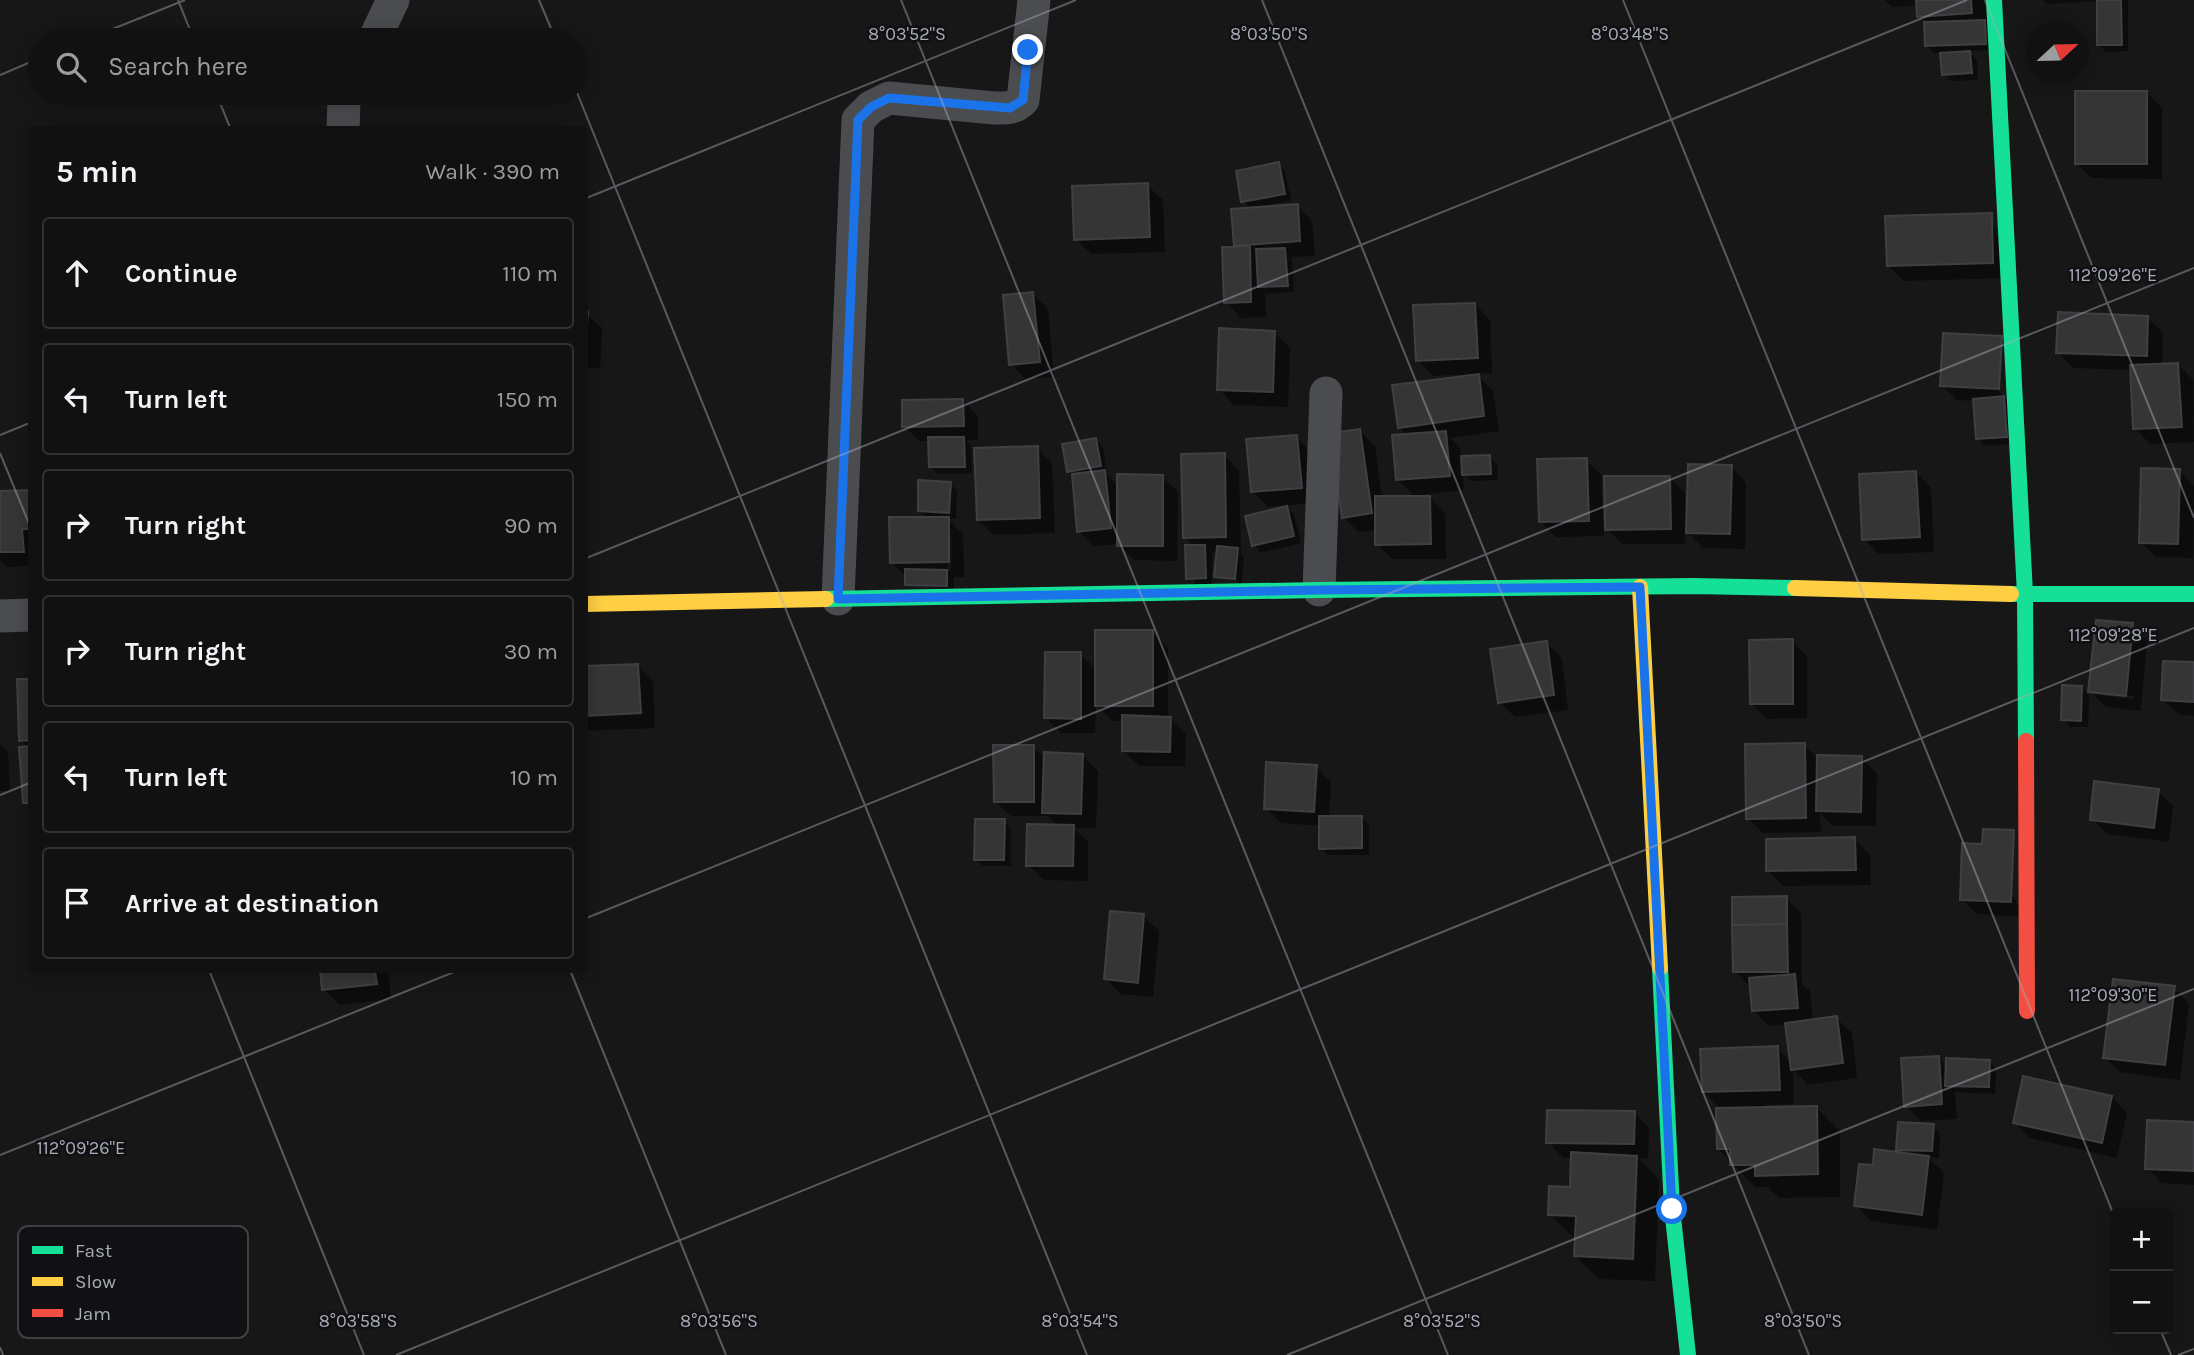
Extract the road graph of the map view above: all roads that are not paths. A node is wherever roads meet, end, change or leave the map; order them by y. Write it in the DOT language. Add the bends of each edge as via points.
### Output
graph roads {
  1 [pos="393,0"];
  2 [pos="1034,0"];
  3 [pos="1994,0"];
  4 [pos="380,28"];
  5 [pos="344,105"];
  6 [pos="342,126"];
  7 [pos="1326,393"];
  8 [pos="1640,587"];
  9 [pos="1319,590"];
  10 [pos="2025,594"];
  11 [pos="2194,594"];
  12 [pos="838,599"];
  13 [pos="588,604"];
  14 [pos="28,615"];
  15 [pos="0,616"];
  16 [pos="2027,1011"];
  17 [pos="1688,1355"];
  1 -- 4 [label="street"];
  2 -- 12 [label="street" via="1023,100 1018,105 994,108 889,98 858,120"];
  3 -- 10 [label="street"];
  5 -- 6 [label="street"];
  7 -- 9 [label="street"];
  8 -- 9 [label="street"];
  8 -- 10 [label="street"];
  8 -- 17 [label="street" via="1672,1209"];
  9 -- 12 [label="street"];
  10 -- 11 [label="street"];
  10 -- 16 [label="street"];
  12 -- 13 [label="street"];
  14 -- 15 [label="street"];
}
